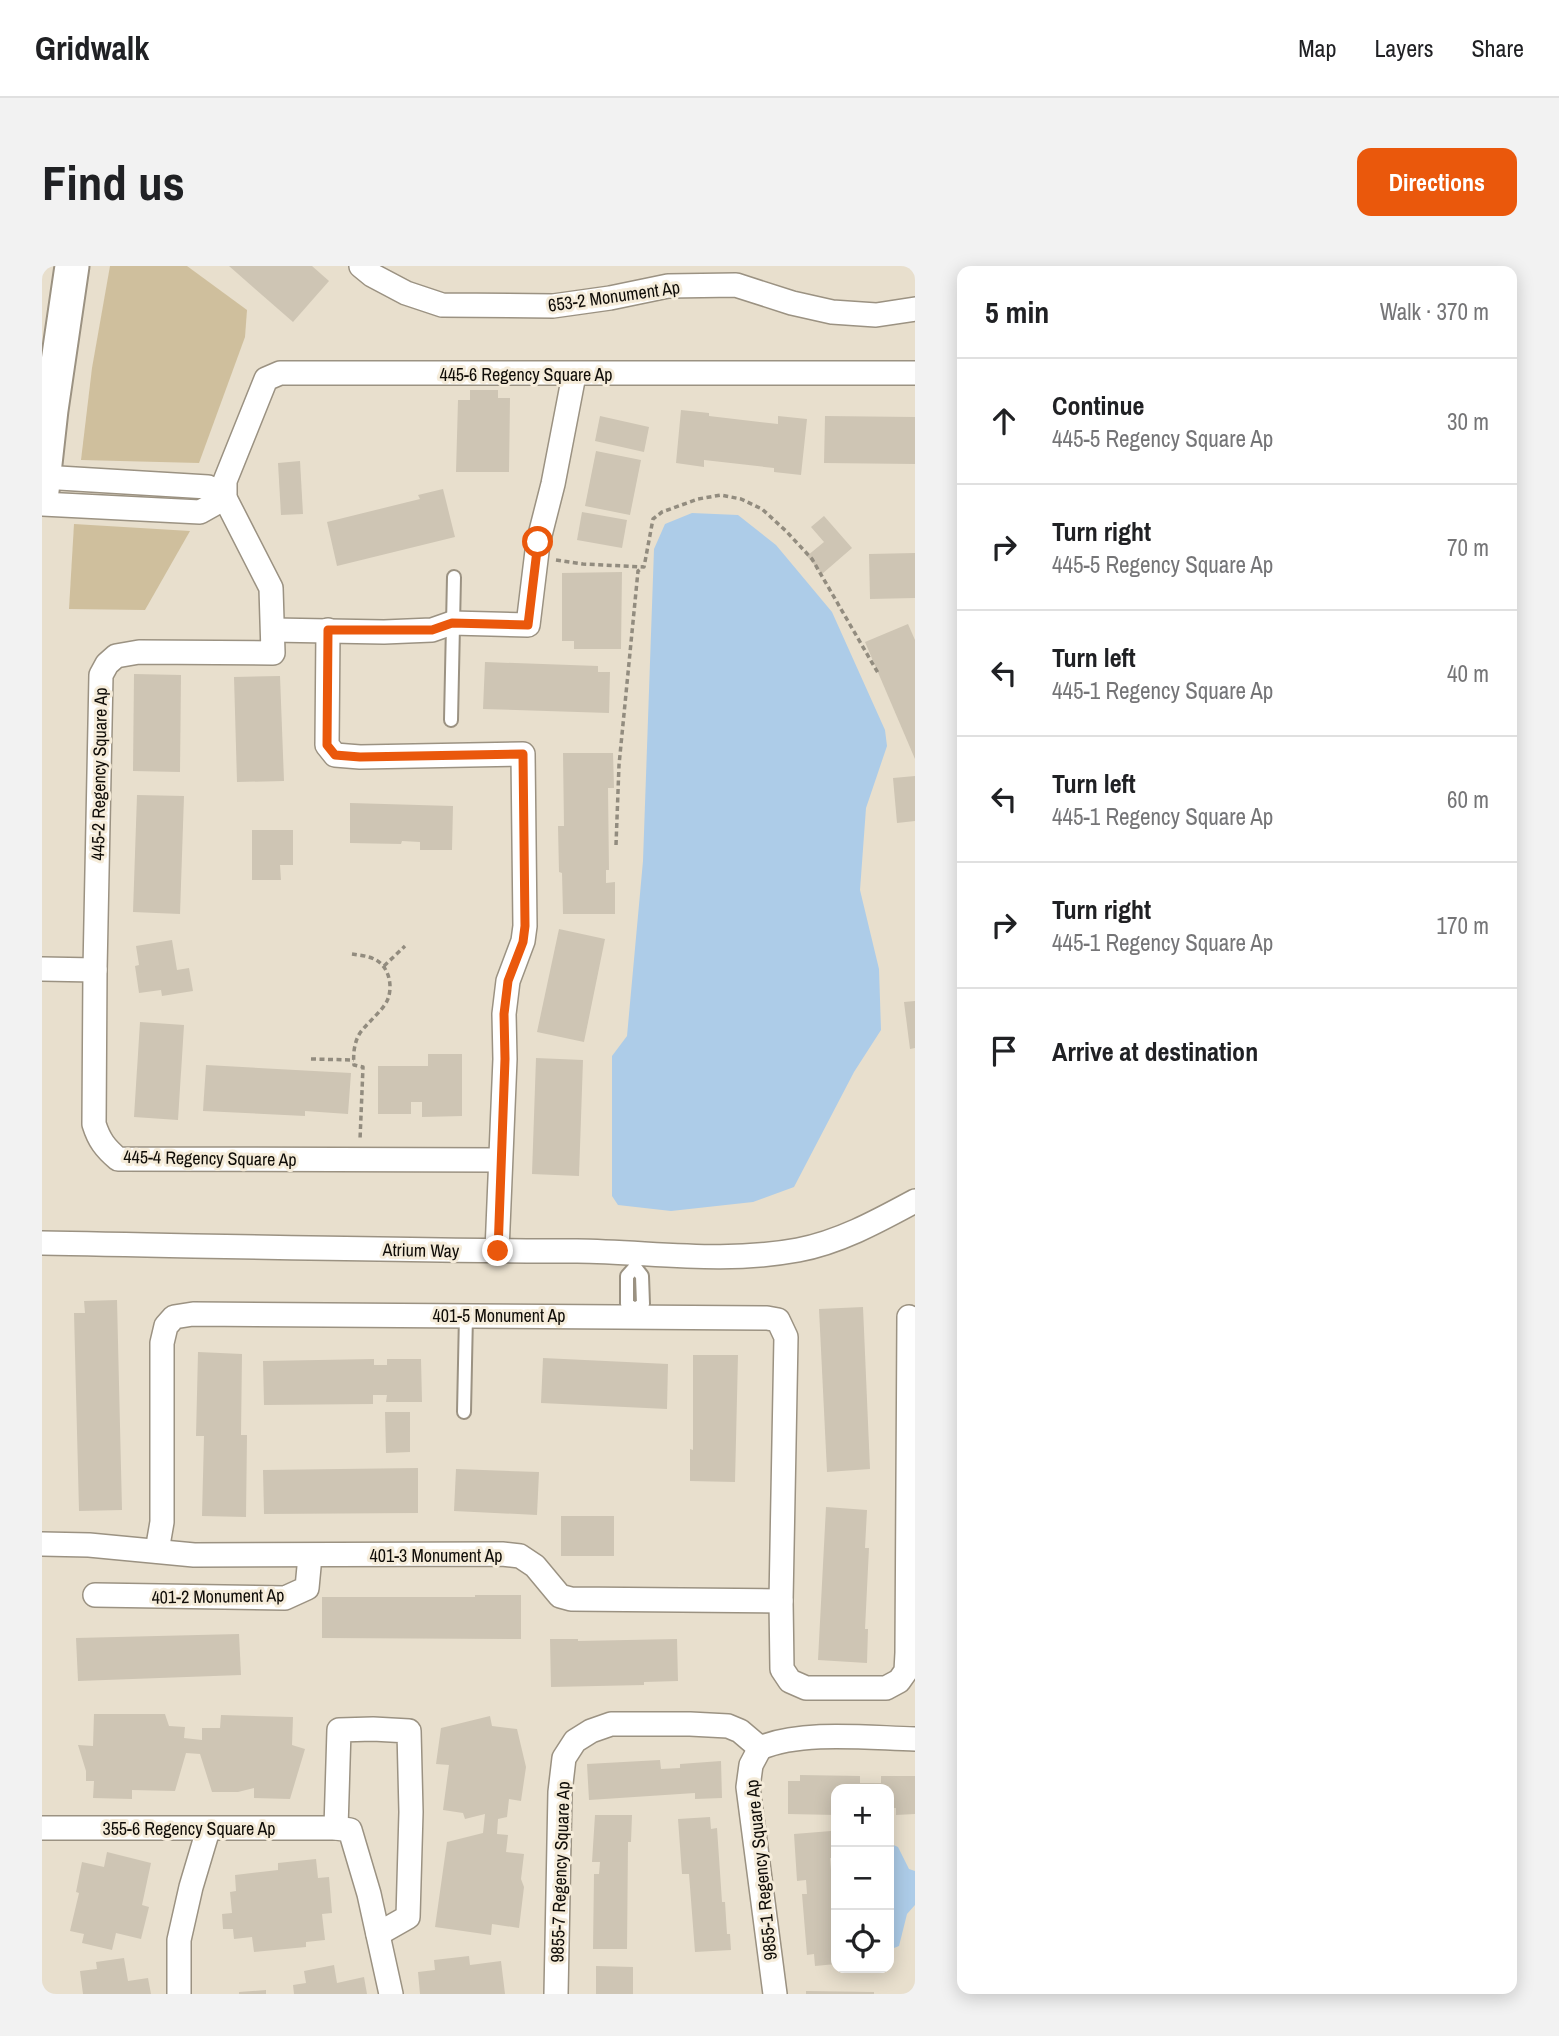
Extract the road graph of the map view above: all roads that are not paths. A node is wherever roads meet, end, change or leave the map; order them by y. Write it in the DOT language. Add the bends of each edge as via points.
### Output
graph roads {
  1 [pos="72,266"];
  2 [pos="361,266"];
  3 [pos="667,276"];
  4 [pos="736,276"];
  5 [pos="915,309"];
  6 [pos="915,373"];
  7 [pos="574,375"];
  8 [pos="134,483"];
  9 [pos="42,487"];
  10 [pos="225,498"];
  11 [pos="132,509"];
  12 [pos="454,577"];
  13 [pos="452,623"];
  14 [pos="328,630"];
  15 [pos="273,642"];
  16 [pos="451,720"];
  17 [pos="42,969"];
  18 [pos="95,970"];
  19 [pos="500,1160"];
  20 [pos="915,1201"];
  21 [pos="42,1243"];
  22 [pos="498,1251"];
  23 [pos="635,1261"];
  24 [pos="636,1313"];
  25 [pos="466,1315"];
  26 [pos="909,1317"];
  27 [pos="912,1391"];
  28 [pos="464,1412"];
  29 [pos="911,1498"];
  30 [pos="42,1544"];
  31 [pos="157,1551"];
  32 [pos="310,1556"];
  33 [pos="95,1595"];
  34 [pos="781,1601"];
  35 [pos="915,1739"];
  36 [pos="760,1748"];
  37 [pos="42,1828"];
  38 [pos="336,1828"];
  39 [pos="208,1830"];
  40 [pos="378,1934"];
  41 [pos="179,1994"];
  42 [pos="391,1994"];
  43 [pos="556,1994"];
  44 [pos="775,1994"];
  1 -- 9 [label="main road"];
  2 -- 3 [label="street, 653-2 Monument Ap" via="406,293 442,305 553,306 610,298"];
  3 -- 4 [label="street, 653-2 Monument Ap"];
  4 -- 5 [label="street, 653-2 Monument Ap" via="792,303 832,312 876,315"];
  6 -- 7 [label="street, 445-6 Regency Square Ap"];
  7 -- 10 [label="street, 445-6 Regency Square Ap" via="280,373 266,379 254,405 225,481"];
  7 -- 13 [label="street" via="538,542 528,625"];
  8 -- 9 [label="street"];
  8 -- 10 [label="street" via="208,486"];
  8 -- 11 [label="street"];
  9 -- 11 [label="street"];
  10 -- 11 [label="street" via="200,512"];
  10 -- 15 [label="street" via="271,587"];
  12 -- 13 [label="lane"];
  13 -- 14 [label="street" via="432,630"];
  13 -- 16 [label="lane"];
  14 -- 15 [label="street"];
  14 -- 19 [label="street" via="327,745 335,755 523,754 525,926 508,981 504,1014"];
  15 -- 18 [label="street, 445-2 Regency Square Ap" via="139,652 116,656 107,664 102,676"];
  17 -- 18 [label="street"];
  18 -- 19 [label="street, 445-4 Regency Square Ap" via="94,1124 99,1140 118,1158"];
  19 -- 22 [label="street"];
  20 -- 23 [label="street, Atrium Way" via="839,1238 801,1249 750,1257"];
  21 -- 22 [label="street, Atrium Way"];
  22 -- 23 [label="street, Atrium Way"];
  23 -- 24 [label="lane" via="627,1276 627,1304"];
  24 -- 25 [label="street, 401-5 Monument Ap"];
  24 -- 34 [label="street, 401-5 Monument Ap" via="779,1320 786,1337"];
  25 -- 28 [label="lane"];
  25 -- 31 [label="street, 401-5 Monument Ap" via="174,1317 162,1343 162,1522"];
  26 -- 27 [label="street"];
  27 -- 29 [label="street"];
  29 -- 34 [label="street" via="906,1671 898,1681 886,1688 835,1689 806,1688 790,1681 782,1670"];
  30 -- 31 [label="street, 401-3 Monument Ap"];
  31 -- 32 [label="street, 401-3 Monument Ap"];
  32 -- 33 [label="street, 401-2 Monument Ap" via="307,1588 285,1598"];
  32 -- 34 [label="street, 401-3 Monument Ap" via="511,1555 535,1566 560,1596 571,1599"];
  35 -- 36 [label="street" via="798,1738"];
  36 -- 43 [label="street, 9855-7 Regency Square Ap" via="728,1726 690,1724 611,1724 575,1741 564,1758 560,1792"];
  36 -- 44 [label="street, 9855-1 Regency Square Ap" via="751,1765 748,1787"];
  37 -- 39 [label="street, 355-6 Regency Square Ap"];
  38 -- 39 [label="street, 355-6 Regency Square Ap"];
  38 -- 40 [label="street" via="350,1830"];
  38 -- 40 [label="street" via="339,1730 409,1731 408,1917"];
  39 -- 41 [label="street" via="179,1940"];
  40 -- 42 [label="street"];
}
